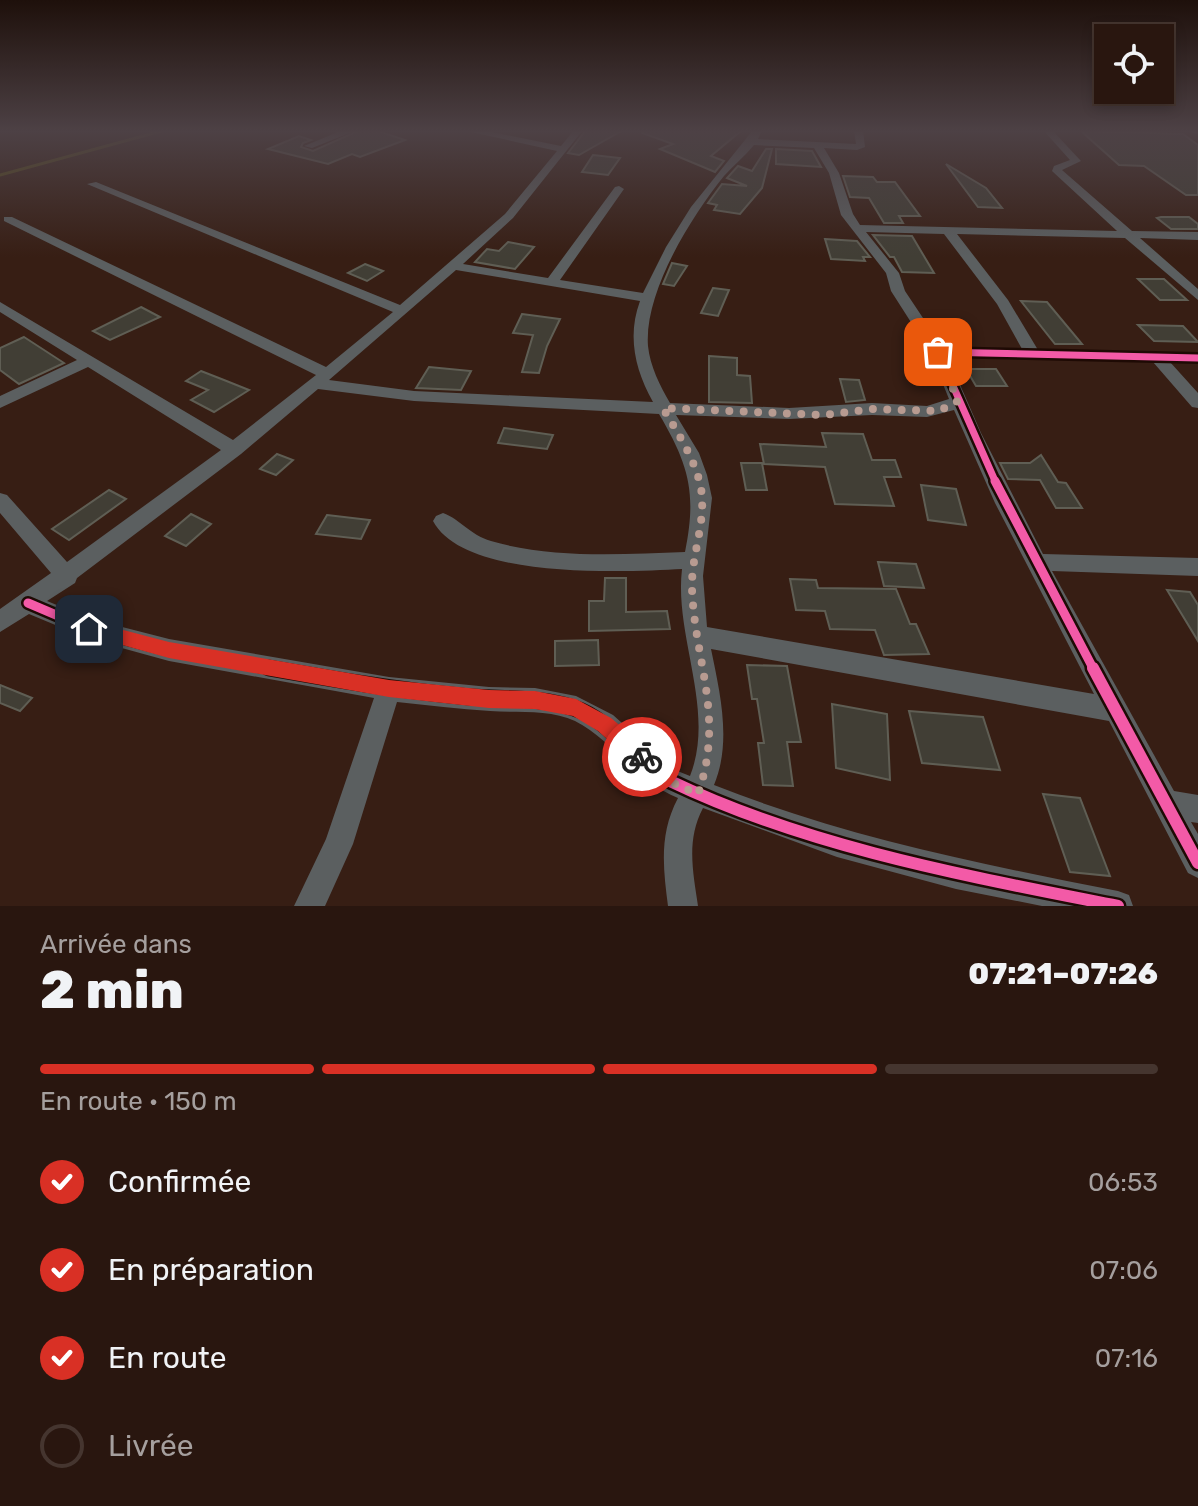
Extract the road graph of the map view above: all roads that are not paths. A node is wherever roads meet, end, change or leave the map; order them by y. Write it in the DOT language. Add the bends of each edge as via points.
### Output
graph roads {
  1 [pos="544,172"];
  2 [pos="723,172"];
  3 [pos="834,172"];
  4 [pos="1059,172"];
  5 [pos="92,184"];
  6 [pos="619,189"];
  7 [pos="8,219"];
  8 [pos="858,228"];
  9 [pos="949,232"];
  10 [pos="1132,234"];
  11 [pos="1198,236"];
  12 [pos="453,266"];
  13 [pos="551,283"];
  14 [pos="1198,296"];
  15 [pos="646,298"];
  16 [pos="0,306"];
  17 [pos="402,311"];
  18 [pos="938,352"];
  19 [pos="1032,353"];
  20 [pos="1157,357"];
  21 [pos="1198,358"];
  22 [pos="89,360"];
  23 [pos="323,379"];
  24 [pos="958,401"];
  25 [pos="0,403"];
  26 [pos="1198,403"];
  27 [pos="663,408"];
  28 [pos="235,450"];
  29 [pos="0,500"];
  30 [pos="443,521"];
  31 [pos="692,560"];
  32 [pos="1036,562"];
  33 [pos="1198,567"];
  34 [pos="67,577"];
  35 [pos="28,603"];
  36 [pos="0,622"];
  37 [pos="699,636"];
  38 [pos="389,689"];
  39 [pos="1116,710"];
  40 [pos="698,794"];
  41 [pos="1164,803"];
  42 [pos="1198,809"];
  43 [pos="1198,863"];
  44 [pos="309,906"];
  45 [pos="683,906"];
  46 [pos="1118,906"];
  1 -- 12 [label="street" via="518,207"];
  2 -- 15 [label="street"];
  3 -- 8 [label="street" via="847,215"];
  4 -- 10 [label="street"];
  5 -- 17 [label="street"];
  6 -- 13 [label="street"];
  7 -- 23 [label="street" via="160,290"];
  8 -- 9 [label="street"];
  8 -- 18 [label="street" via="892,273"];
  9 -- 10 [label="street"];
  9 -- 19 [label="street" via="1003,303"];
  10 -- 11 [label="street"];
  10 -- 14 [label="street"];
  12 -- 13 [label="street"];
  12 -- 17 [label="street"];
  13 -- 15 [label="street"];
  15 -- 27 [label="street" via="639,342 643,368"];
  16 -- 22 [label="street"];
  17 -- 23 [label="street"];
  18 -- 19 [label="street"];
  18 -- 24 [label="street"];
  19 -- 20 [label="street"];
  20 -- 21 [label="street"];
  20 -- 26 [label="street"];
  22 -- 25 [label="street"];
  22 -- 28 [label="street"];
  23 -- 27 [label="street" via="414,396"];
  23 -- 28 [label="street"];
  24 -- 27 [label="street" via="939,411 872,409 824,415"];
  24 -- 32 [label="street"];
  27 -- 31 [label="street" via="702,497"];
  28 -- 34 [label="street"];
  29 -- 34 [label="street"];
  30 -- 31 [label="street" via="457,536 502,552 639,563"];
  31 -- 37 [label="street"];
  32 -- 33 [label="street"];
  32 -- 39 [label="street"];
  34 -- 35 [label="street"];
  35 -- 36 [label="street"];
  35 -- 38 [label="street" via="89,629 169,650"];
  37 -- 39 [label="street"];
  37 -- 40 [label="street" via="710,726 708,763"];
  38 -- 40 [label="street" via="576,708 604,724 666,780"];
  38 -- 44 [label="street" via="339,844"];
  39 -- 41 [label="street"];
  40 -- 45 [label="street" via="680,824"];
  40 -- 46 [label="street" via="837,843 956,874"];
  41 -- 42 [label="street"];
  41 -- 43 [label="street"];
}
